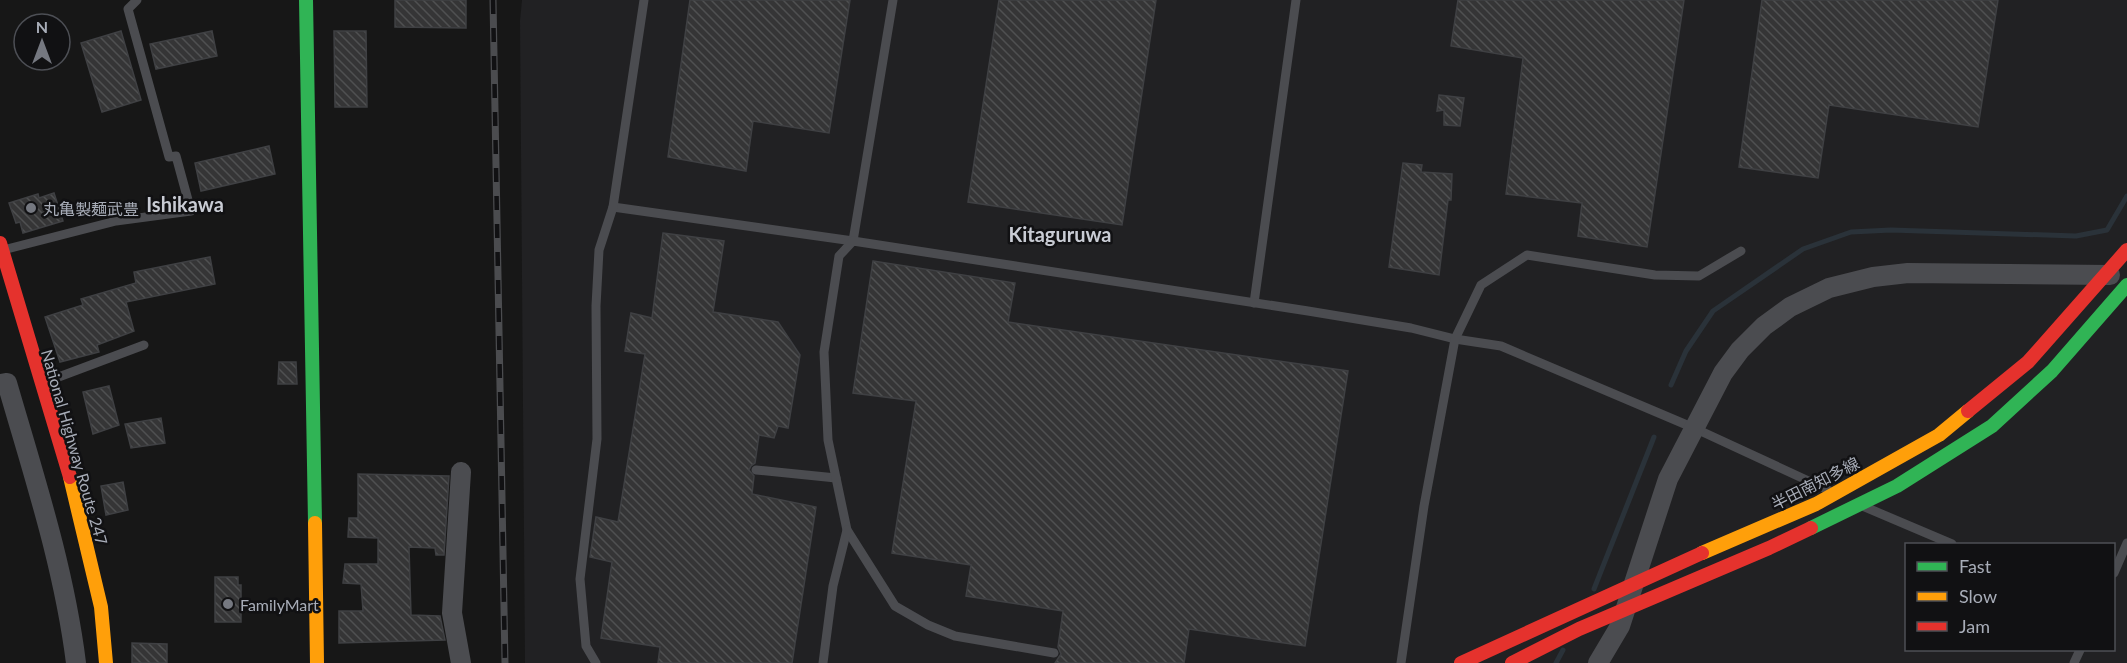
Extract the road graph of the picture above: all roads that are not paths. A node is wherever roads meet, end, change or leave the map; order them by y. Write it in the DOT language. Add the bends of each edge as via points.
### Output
graph roads {
  1 [pos="137,0"];
  2 [pos="306,0"];
  3 [pos="644,0"];
  4 [pos="893,0"];
  5 [pos="1296,0"];
  6 [pos="614,207"];
  7 [pos="854,241"];
  8 [pos="1,247"];
  9 [pos="2127,250"];
  10 [pos="1741,251"];
  11 [pos="2127,274"];
  12 [pos="2127,285"];
  13 [pos="1254,303"];
  14 [pos="1455,339"];
  15 [pos="144,345"];
  16 [pos="41,383"];
  17 [pos="0,384"];
  18 [pos="1694,428"];
  19 [pos="756,470"];
  20 [pos="461,471"];
  21 [pos="836,478"];
  22 [pos="847,530"];
  23 [pos="1950,543"];
  24 [pos="2127,543"];
  25 [pos="2115,571"];
  26 [pos="1054,653"];
  27 [pos="76,663"];
  28 [pos="106,663"];
  29 [pos="317,663"];
  30 [pos="461,663"];
  31 [pos="596,663"];
  32 [pos="823,663"];
  33 [pos="1401,663"];
  34 [pos="1461,663"];
  35 [pos="1512,663"];
  36 [pos="1598,663"];
  1 -- 8 [label="lane" via="128,9 169,157 176,156 191,211 116,221"];
  2 -- 29 [label="main road"];
  3 -- 6 [label="lane"];
  4 -- 7 [label="lane"];
  5 -- 13 [label="lane"];
  6 -- 7 [label="lane"];
  6 -- 31 [label="lane" via="599,250 597,439 580,579 585,646"];
  7 -- 13 [label="lane"];
  7 -- 21 [label="lane" via="839,256 824,352 828,440"];
  8 -- 16 [label="main road, National Highway Route 247"];
  9 -- 34 [label="main road, 半田南知多線, bridge" via="2028,362 1939,435 1816,504"];
  10 -- 14 [label="lane" via="1699,276 1655,275 1527,255 1481,285"];
  11 -- 18 [label="street" via="1908,273 1829,288 1790,307 1740,350"];
  12 -- 35 [label="main road, bridge" via="2052,371 1992,426 1897,486"];
  13 -- 14 [label="lane" via="1411,328"];
  14 -- 18 [label="lane" via="1501,346"];
  14 -- 33 [label="lane" via="1424,506"];
  15 -- 16 [label="lane"];
  16 -- 28 [label="main road, National Highway Route 247" via="71,481 101,607"];
  17 -- 27 [label="street" via="7,383 62,575"];
  18 -- 23 [label="lane"];
  18 -- 36 [label="street" via="1668,479 1620,626"];
  19 -- 21 [label="lane"];
  20 -- 30 [label="street" via="452,614"];
  21 -- 22 [label="lane"];
  22 -- 26 [label="lane" via="895,606 955,636"];
  22 -- 32 [label="lane" via="833,586"];
  24 -- 25 [label="lane"];
}
